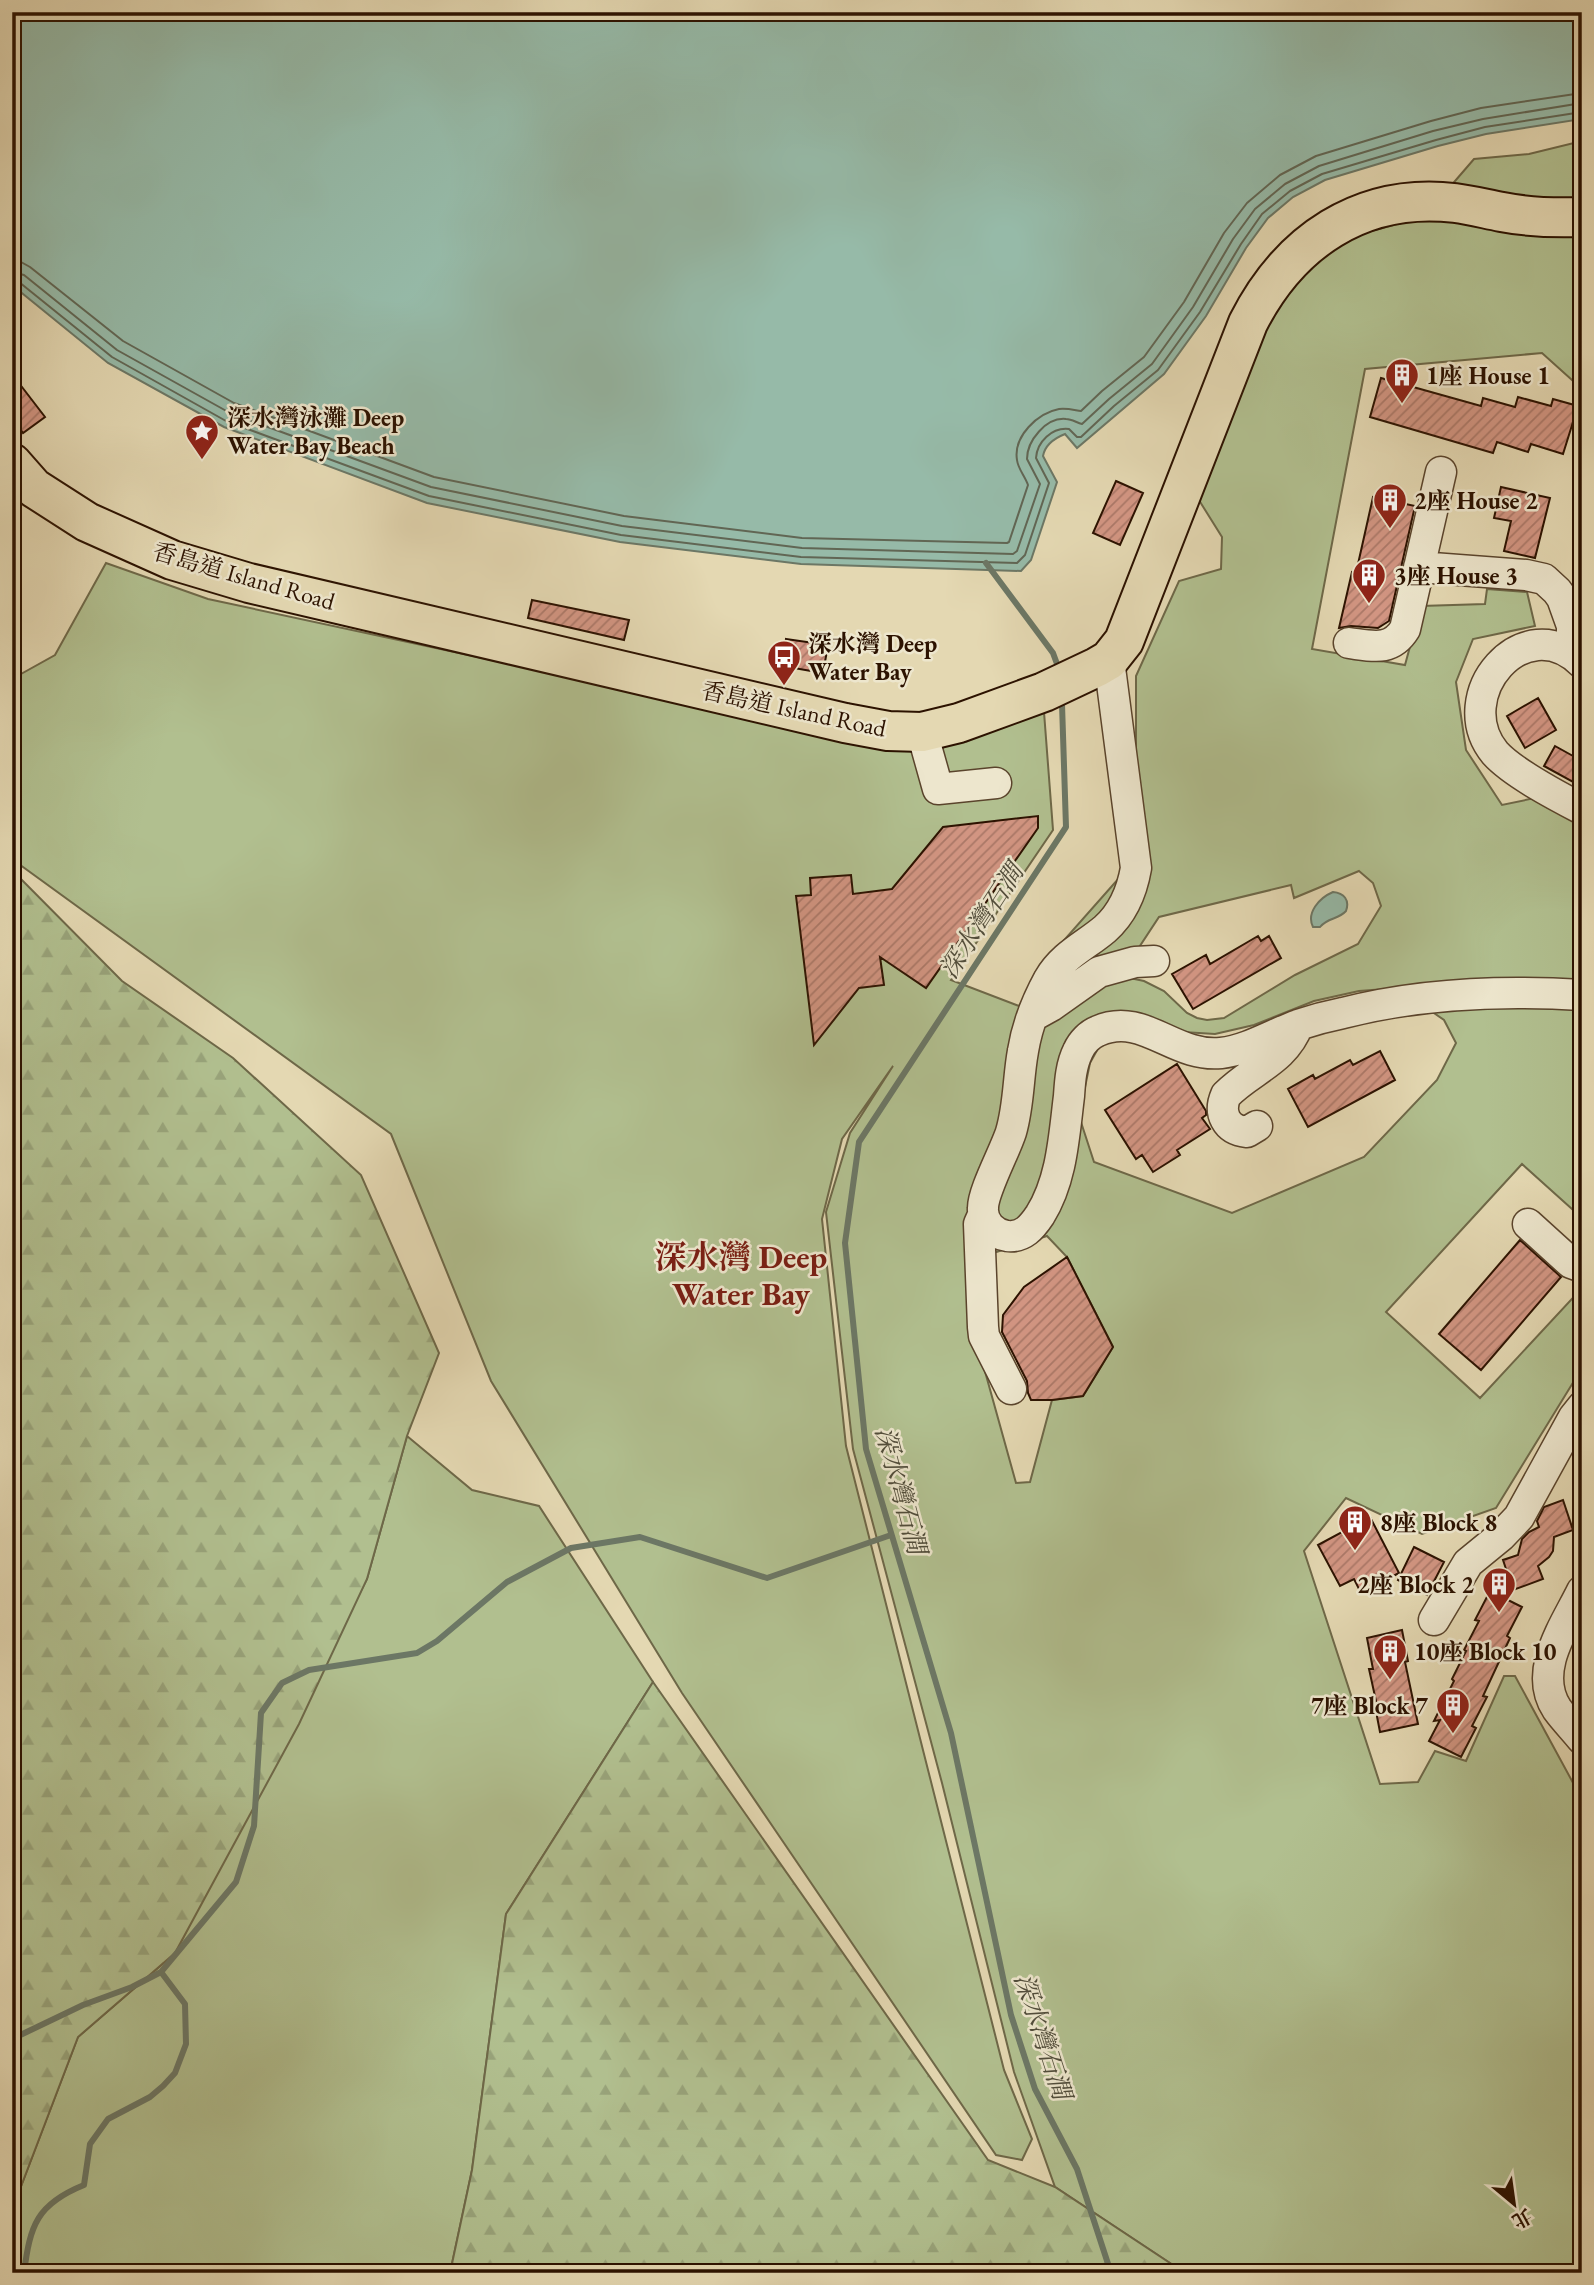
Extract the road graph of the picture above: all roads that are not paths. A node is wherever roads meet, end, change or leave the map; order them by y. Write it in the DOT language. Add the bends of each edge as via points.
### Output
graph roads {
  1 [pos="1582,216"];
  2 [pos="12,463"];
  3 [pos="1441,472"];
  4 [pos="1419,567"];
  5 [pos="1349,643"];
  6 [pos="1574,657"];
  7 [pos="1108,660"];
  8 [pos="922,732"];
  9 [pos="996,783"];
  10 [pos="1582,809"];
  11 [pos="1154,961"];
  12 [pos="1582,995"];
  13 [pos="1032,1016"];
  14 [pos="1298,1025"];
  15 [pos="1257,1125"];
  16 [pos="984,1215"];
  17 [pos="1528,1224"];
  18 [pos="1582,1267"];
  19 [pos="1011,1389"];
  20 [pos="1582,1407"];
  21 [pos="1582,1591"];
  22 [pos="1434,1620"];
  23 [pos="1582,1739"];
  1 -- 7 [label="main road, 香島道 Island Road" via="1521,215 1454,203 1416,202 1353,218 1301,249 1267,289 1248,323 1134,618 1124,641"];
  2 -- 8 [label="main road, 香島道 Island Road" via="34,488 87,522 172,560 249,583 845,723"];
  3 -- 4 [label="street"];
  4 -- 5 [label="street" via="1400,636 1386,646"];
  4 -- 6 [label="street" via="1544,579 1562,598 1572,626"];
  6 -- 10 [label="street" via="1555,646 1517,651 1495,669 1480,710 1490,745 1504,762"];
  7 -- 8 [label="main road, 香島道 Island Road" via="1044,692"];
  7 -- 13 [label="street" via="1136,867 1134,880 1106,929 1057,967"];
  8 -- 9 [label="street" via="938,789"];
  11 -- 13 [label="street" via="1098,972"];
  12 -- 14 [label="street" via="1440,996"];
  13 -- 16 [label="street" via="1015,1116 983,1204"];
  14 -- 15 [label="street" via="1282,1053 1226,1095 1222,1111 1228,1125 1247,1132"];
  14 -- 16 [label="street" via="1220,1053 1191,1051 1130,1026 1110,1027 1092,1035 1072,1067 1060,1161 1043,1210 1029,1229 1013,1236 990,1228"];
  16 -- 19 [label="street" via="979,1224 984,1336"];
  17 -- 18 [label="street" via="1571,1263"];
  20 -- 22 [label="street" via="1519,1517 1468,1563"];
  21 -- 23 [label="street" via="1548,1672 1557,1709"];
}
